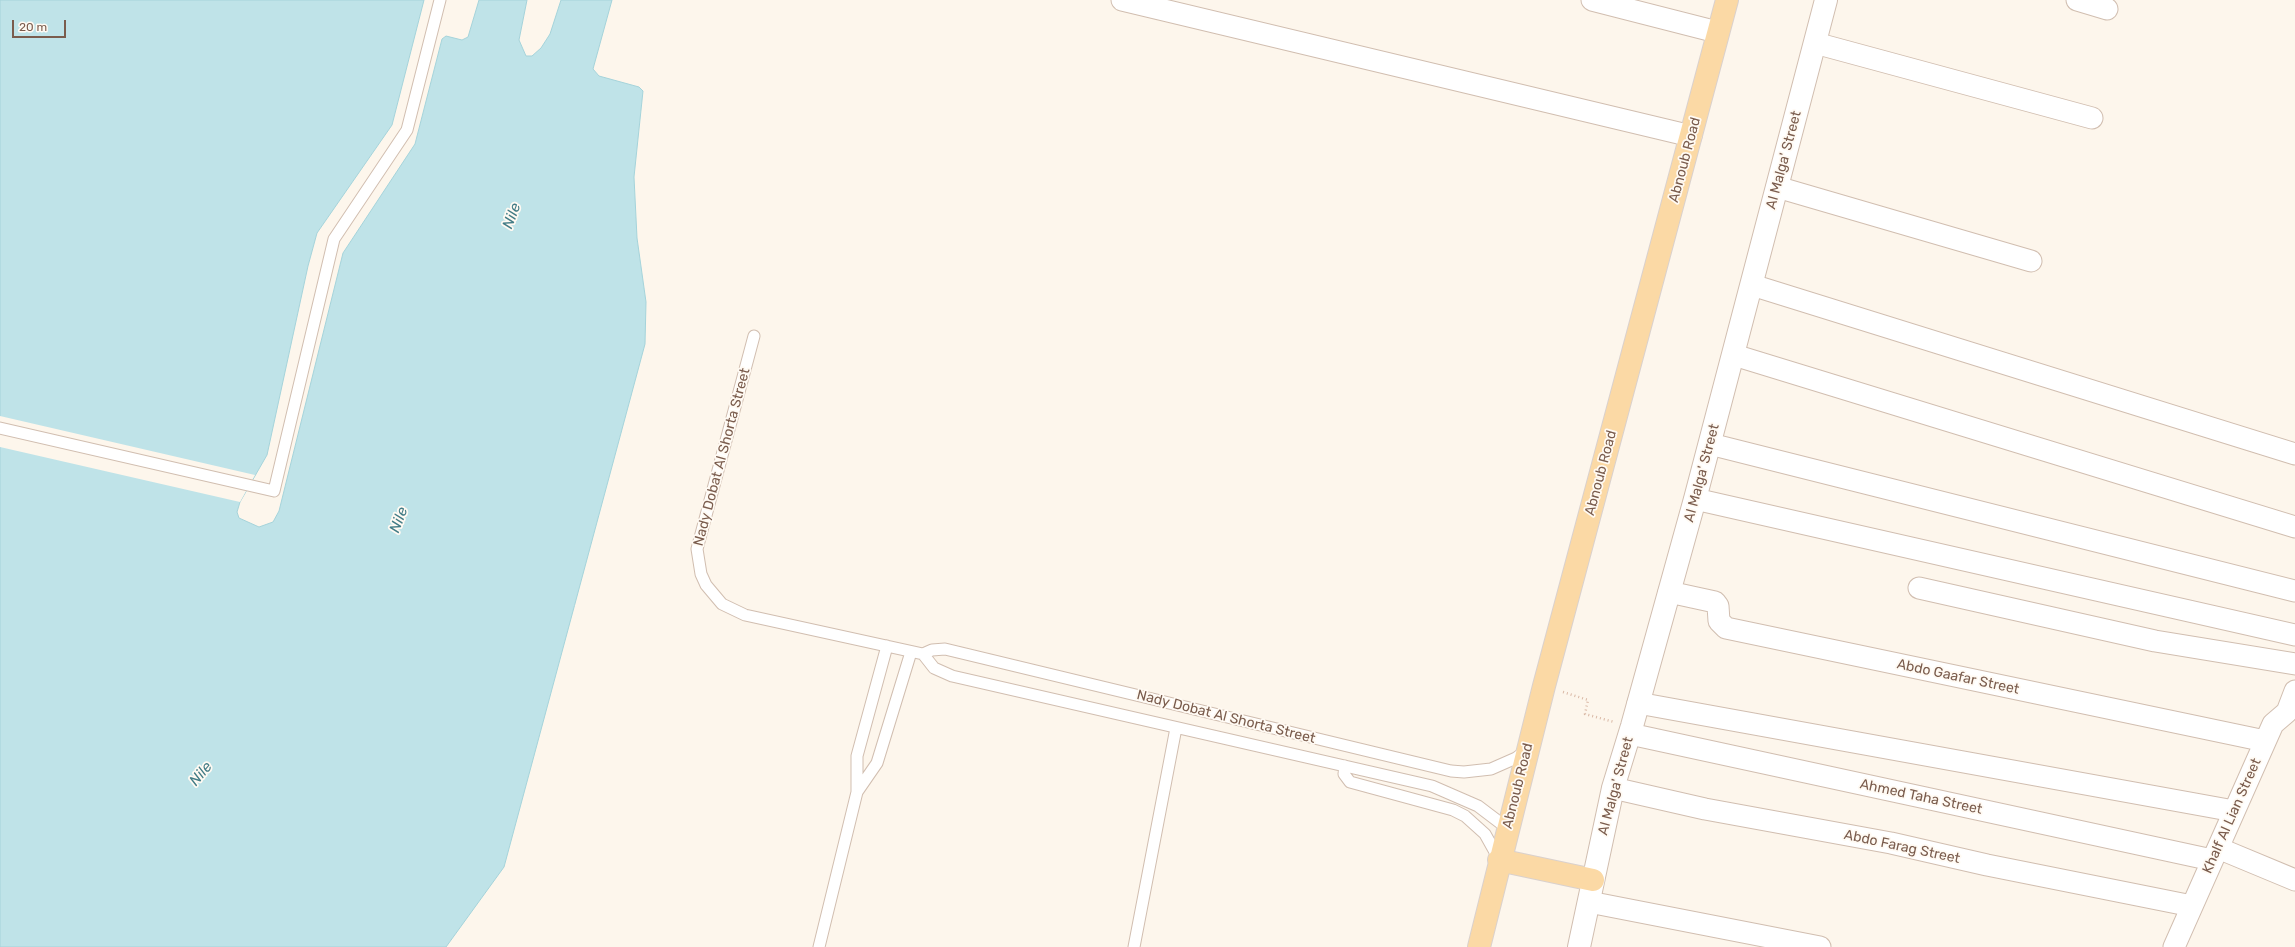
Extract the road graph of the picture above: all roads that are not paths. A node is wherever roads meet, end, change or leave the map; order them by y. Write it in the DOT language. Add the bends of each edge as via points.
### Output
graph roads {
  1 [pos="440,0"];
  2 [pos="1122,0"];
  3 [pos="1592,0"];
  4 [pos="1727,0"];
  5 [pos="1826,0"];
  6 [pos="2077,0"];
  7 [pos="2107,9"];
  8 [pos="1717,32"];
  9 [pos="1815,42"];
  10 [pos="2092,118"];
  11 [pos="1691,136"];
  12 [pos="1777,187"];
  13 [pos="2031,261"];
  14 [pos="1752,285"];
  15 [pos="754,336"];
  16 [pos="1734,355"];
  17 [pos="0,428"];
  18 [pos="1710,444"];
  19 [pos="2295,454"];
  20 [pos="1695,499"];
  21 [pos="2295,527"];
  22 [pos="1920,588"];
  23 [pos="2295,590"];
  24 [pos="1669,592"];
  25 [pos="2295,635"];
  26 [pos="887,646"];
  27 [pos="911,652"];
  28 [pos="922,654"];
  29 [pos="2295,664"];
  30 [pos="2295,691"];
  31 [pos="1638,704"];
  32 [pos="1176,728"];
  33 [pos="1624,728"];
  34 [pos="2265,741"];
  35 [pos="1528,749"];
  36 [pos="1398,758"];
  37 [pos="1345,766"];
  38 [pos="1394,777"];
  39 [pos="1612,788"];
  40 [pos="857,792"];
  41 [pos="2234,811"];
  42 [pos="1508,828"];
  43 [pos="2215,854"];
  44 [pos="1499,860"];
  45 [pos="1587,879"];
  46 [pos="2295,880"];
  47 [pos="1589,902"];
  48 [pos="2192,906"];
  49 [pos="819,947"];
  50 [pos="1134,947"];
  51 [pos="1479,947"];
  52 [pos="1579,947"];
  53 [pos="1820,947"];
  54 [pos="2174,947"];
  1 -- 17 [label="lane" via="407,130 334,239 274,491"];
  2 -- 11 [label="street"];
  3 -- 8 [label="street"];
  4 -- 8 [label="main road, Abnoub Road"];
  5 -- 9 [label="street, Al Malga' Street"];
  6 -- 7 [label="street"];
  8 -- 11 [label="main road, Abnoub Road"];
  9 -- 10 [label="street"];
  9 -- 12 [label="street, Al Malga' Street"];
  11 -- 35 [label="main road, Abnoub Road"];
  12 -- 13 [label="street"];
  12 -- 14 [label="street, Al Malga' Street"];
  14 -- 16 [label="street, Al Malga' Street"];
  14 -- 19 [label="street"];
  15 -- 26 [label="lane, Nady Dobat Al Shorta Street" via="697,550 700,574 722,604 745,615"];
  16 -- 18 [label="street, Al Malga' Street"];
  16 -- 21 [label="street"];
  18 -- 20 [label="street, Al Malga' Street"];
  18 -- 23 [label="street"];
  20 -- 24 [label="street, Al Malga' Street"];
  20 -- 25 [label="street"];
  22 -- 29 [label="street" via="2155,641"];
  24 -- 31 [label="street, Al Malga' Street"];
  24 -- 34 [label="street, Abdo Gaafar Street" via="1715,602 1718,606 1719,621 1726,628"];
  26 -- 27 [label="lane, Nady Dobat Al Shorta Street"];
  26 -- 40 [label="lane" via="857,756"];
  27 -- 28 [label="lane, Nady Dobat Al Shorta Street"];
  27 -- 40 [label="lane" via="877,762"];
  28 -- 32 [label="lane, Nady Dobat Al Shorta Street" via="934,668 952,676"];
  28 -- 36 [label="lane, Nady Dobat Al Shorta Street" via="945,649"];
  30 -- 34 [label="street, Khalf Al Lian Street" via="2287,712 2273,724"];
  31 -- 33 [label="street, Al Malga' Street"];
  31 -- 41 [label="street"];
  32 -- 37 [label="lane, Nady Dobat Al Shorta Street"];
  32 -- 50 [label="lane"];
  33 -- 39 [label="street, Al Malga' Street"];
  33 -- 43 [label="street, Ahmed Taha Street"];
  34 -- 41 [label="street, Khalf Al Lian Street"];
  35 -- 36 [label="lane, Nady Dobat Al Shorta Street" via="1504,764 1478,771 1451,771"];
  35 -- 42 [label="main road, Abnoub Road"];
  36 -- 38 [label="lane"];
  37 -- 38 [label="lane, Nady Dobat Al Shorta Street"];
  37 -- 44 [label="lane" via="1344,774 1350,782 1453,810 1465,816 1486,834"];
  38 -- 42 [label="lane, Nady Dobat Al Shorta Street" via="1432,786 1461,797"];
  39 -- 45 [label="street, Al Malga' Street"];
  39 -- 48 [label="street, Abdo Farag Street" via="1705,809 1891,843"];
  40 -- 49 [label="lane"];
  41 -- 43 [label="street, Khalf Al Lian Street"];
  42 -- 44 [label="main road, Abnoub Road"];
  43 -- 46 [label="street, Ahmed Taha Street"];
  43 -- 48 [label="street, Khalf Al Lian Street"];
  44 -- 45 [label="main road"];
  44 -- 51 [label="main road, Abnoub Road"];
  45 -- 47 [label="street, Al Malga' Street"];
  47 -- 52 [label="street, Al Malga' Street"];
  47 -- 53 [label="street"];
  48 -- 54 [label="street, Khalf Al Lian Street"];
}
